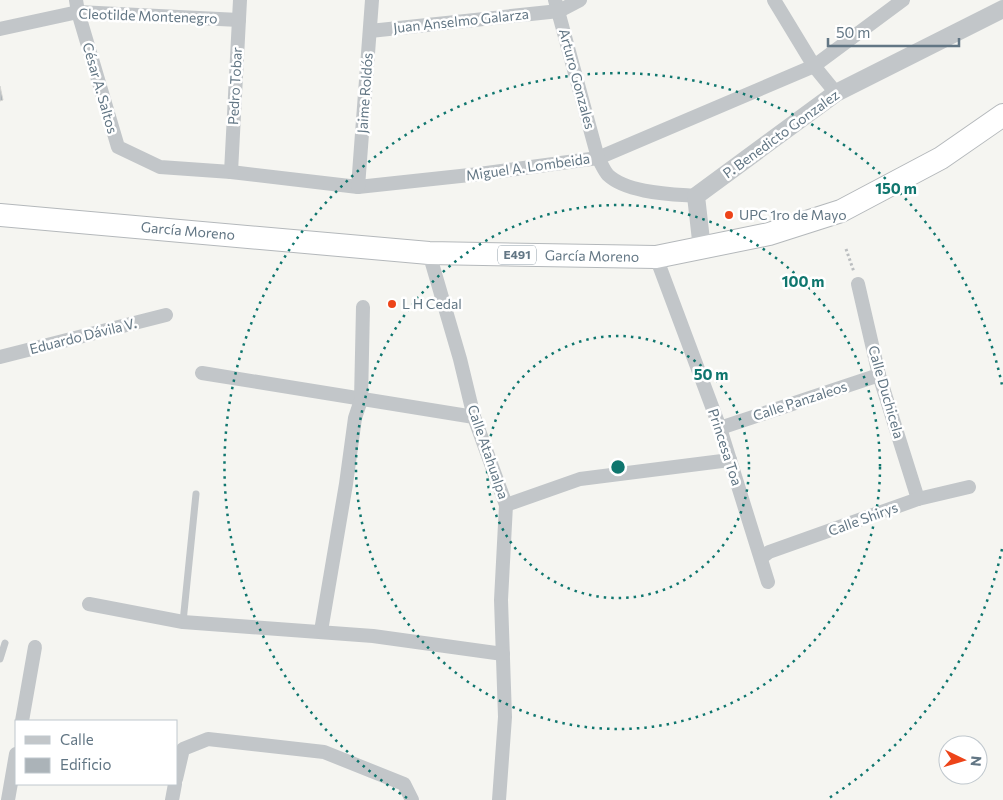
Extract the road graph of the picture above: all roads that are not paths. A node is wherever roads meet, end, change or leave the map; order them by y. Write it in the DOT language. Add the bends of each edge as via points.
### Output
graph roads {
  1 [pos="240,0"];
  2 [pos="372,0"];
  3 [pos="580,0"];
  4 [pos="774,0"];
  5 [pos="904,0"];
  6 [pos="557,5"];
  7 [pos="77,6"];
  8 [pos="1003,9"];
  9 [pos="239,20"];
  10 [pos="0,30"];
  11 [pos="370,31"];
  12 [pos="814,66"];
  13 [pos="836,93"];
  14 [pos="1003,115"];
  15 [pos="118,147"];
  16 [pos="598,158"];
  17 [pos="230,172"];
  18 [pos="358,187"];
  19 [pos="696,196"];
  20 [pos="0,215"];
  21 [pos="702,249"];
  22 [pos="430,253"];
  23 [pos="656,257"];
  24 [pos="858,284"];
  25 [pos="363,307"];
  26 [pos="166,315"];
  27 [pos="0,357"];
  28 [pos="202,373"];
  29 [pos="880,375"];
  30 [pos="361,400"];
  31 [pos="474,417"];
  32 [pos="720,428"];
  33 [pos="730,460"];
  34 [pos="969,487"];
  35 [pos="196,494"];
  36 [pos="918,499"];
  37 [pos="506,505"];
  38 [pos="761,558"];
  39 [pos="768,582"];
  40 [pos="89,604"];
  41 [pos="183,622"];
  42 [pos="321,631"];
  43 [pos="5,643"];
  44 [pos="35,647"];
  45 [pos="503,654"];
  46 [pos="0,659"];
  47 [pos="22,720"];
  48 [pos="15,760"];
  49 [pos="178,770"];
  50 [pos="175,785"];
  51 [pos="8,800"];
  52 [pos="172,800"];
  53 [pos="412,800"];
  54 [pos="499,800"];
  1 -- 9 [label="street, Pedro Tobar"];
  2 -- 11 [label="street, Jaime Roldós"];
  3 -- 6 [label="street, Juan Anselmo Galarza"];
  4 -- 12 [label="street"];
  5 -- 12 [label="street, Miguel A. Lombeida"];
  6 -- 11 [label="street, Juan Anselmo Galarza"];
  6 -- 16 [label="street, Arturo Gonzales"];
  7 -- 9 [label="street, Cleotilde Montenegro"];
  7 -- 10 [label="street, Cleotilde Montenegro"];
  7 -- 15 [label="street, César A. Saltos"];
  8 -- 13 [label="street, P. Benedicto Gonzalez"];
  9 -- 17 [label="street, Pedro Tobar"];
  11 -- 18 [label="street, Jaime Roldós"];
  12 -- 13 [label="street"];
  12 -- 16 [label="street, Miguel A. Lombeida"];
  13 -- 19 [label="street, P. Benedicto Gonzalez"];
  14 -- 21 [label="highway, García Moreno / E491" via="941,158 841,211 769,234"];
  15 -- 17 [label="street, Miguel A. Lombeida" via="160,167"];
  16 -- 18 [label="street, Miguel A. Lombeida"];
  16 -- 19 [label="street" via="608,175 632,187"];
  17 -- 18 [label="street, Miguel A. Lombeida"];
  19 -- 21 [label="street"];
  20 -- 22 [label="highway, García Moreno / E491"];
  21 -- 23 [label="highway, García Moreno / E491"];
  22 -- 23 [label="highway, García Moreno / E491"];
  22 -- 31 [label="street, Calle Atahualpa"];
  23 -- 32 [label="street, Princesa Toa"];
  24 -- 29 [label="street, Calle Duchicela"];
  25 -- 30 [label="street"];
  26 -- 27 [label="street, Eduardo Dávila V."];
  28 -- 30 [label="street"];
  29 -- 32 [label="street, Calle Panzaleos"];
  29 -- 36 [label="street, Calle Duchicela"];
  30 -- 31 [label="street"];
  30 -- 42 [label="street" via="355,418"];
  31 -- 37 [label="street, Calle Atahualpa"];
  32 -- 33 [label="street, Princesa Toa"];
  33 -- 37 [label="street" via="580,479"];
  33 -- 38 [label="street, Princesa Toa"];
  34 -- 36 [label="street, Calle Shirys"];
  35 -- 41 [label="lane"];
  36 -- 38 [label="street, Calle Shirys" via="769,552"];
  37 -- 45 [label="street, Calle Atahualpa" via="501,600"];
  38 -- 39 [label="street, Princesa Toa"];
  40 -- 41 [label="street"];
  41 -- 42 [label="street"];
  42 -- 45 [label="street"];
  43 -- 46 [label="lane"];
  44 -- 47 [label="street"];
  45 -- 54 [label="street, Calle Atahualpa" via="504,717"];
  48 -- 51 [label="street"];
  49 -- 53 [label="street" via="183,749 208,739 324,752 404,784"];
  50 -- 52 [label="street"];
}
